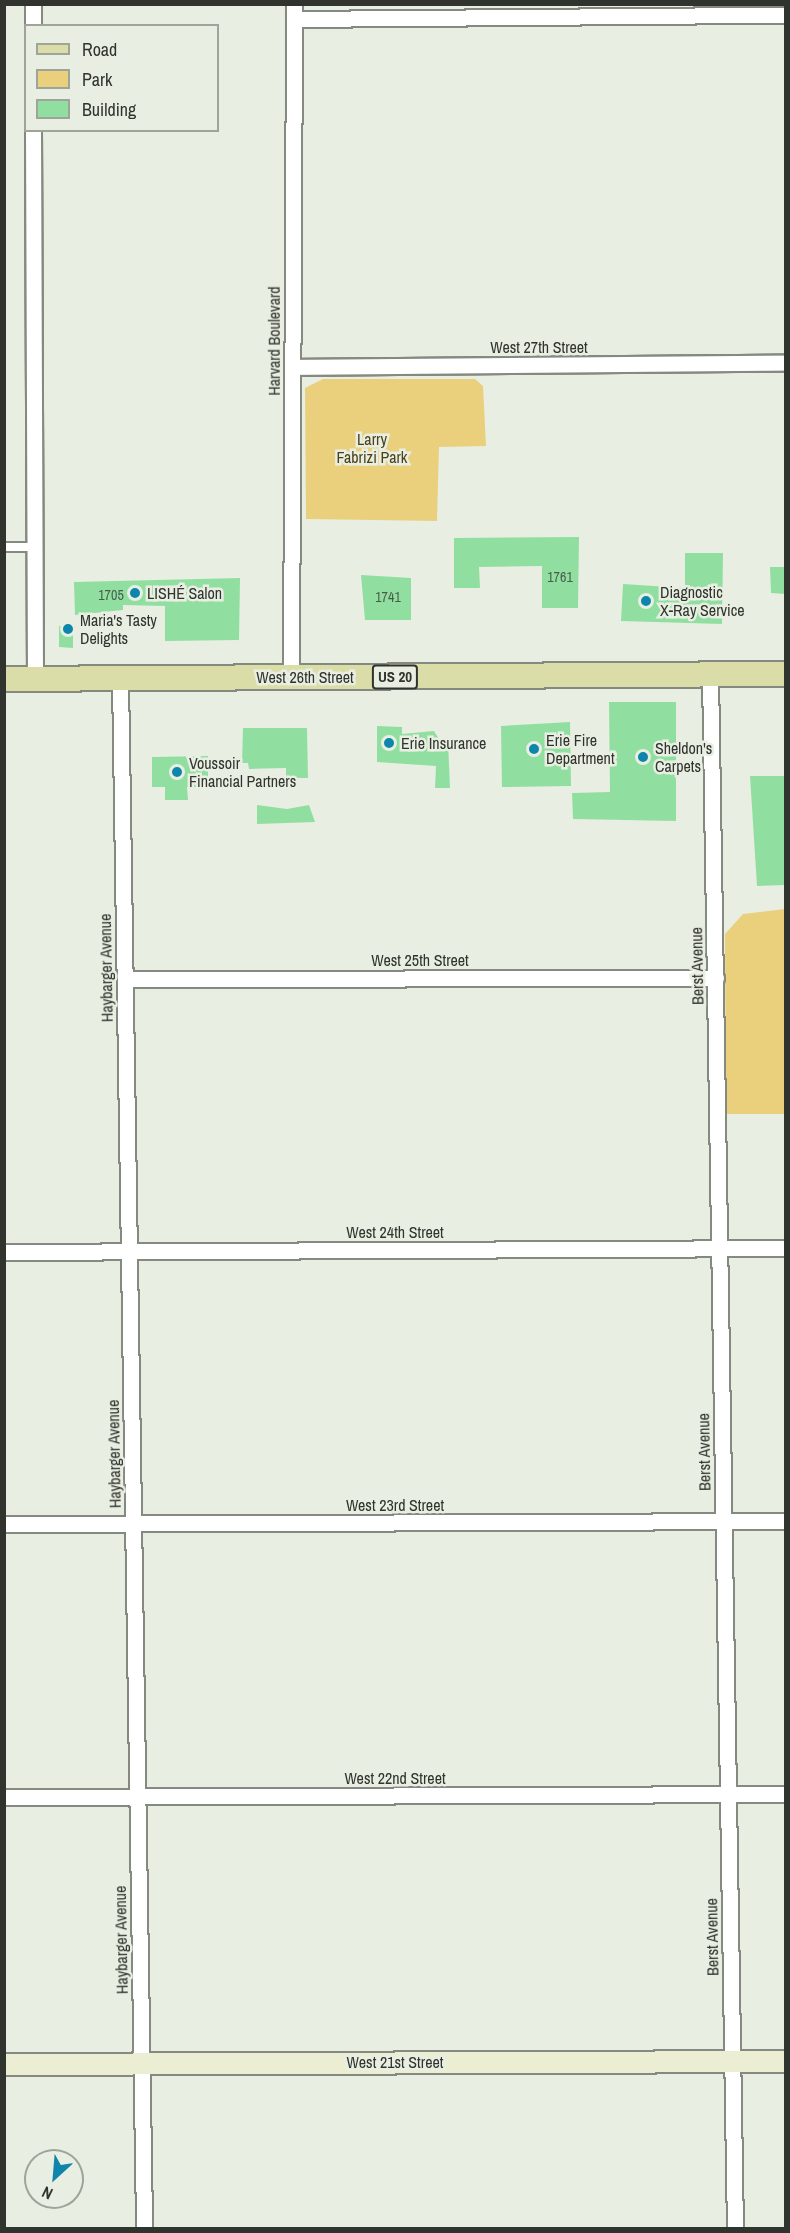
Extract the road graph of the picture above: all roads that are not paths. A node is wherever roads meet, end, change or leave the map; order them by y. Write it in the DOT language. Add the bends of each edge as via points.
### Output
graph roads {
  1 [pos="33,4"];
  2 [pos="294,12"];
  3 [pos="786,15"];
  4 [pos="33,24"];
  5 [pos="33,132"];
  6 [pos="786,363"];
  7 [pos="292,367"];
  8 [pos="4,547"];
  9 [pos="34,547"];
  10 [pos="710,674"];
  11 [pos="786,674"];
  12 [pos="291,677"];
  13 [pos="120,678"];
  14 [pos="4,679"];
  15 [pos="35,679"];
  16 [pos="716,978"];
  17 [pos="125,979"];
  18 [pos="786,1248"];
  19 [pos="716,1250"];
  20 [pos="129,1251"];
  21 [pos="4,1252"];
  22 [pos="723,1521"];
  23 [pos="786,1521"];
  24 [pos="4,1524"];
  25 [pos="133,1524"];
  26 [pos="786,1794"];
  27 [pos="728,1795"];
  28 [pos="137,1796"];
  29 [pos="4,1797"];
  30 [pos="732,2061"];
  31 [pos="786,2061"];
  32 [pos="141,2063"];
  33 [pos="4,2064"];
  34 [pos="144,2229"];
  35 [pos="735,2229"];
  1 -- 4 [label="street"];
  2 -- 3 [label="street"];
  2 -- 7 [label="street, Harvard Boulevard"];
  5 -- 9 [label="street"];
  6 -- 7 [label="street, West 27th Street"];
  7 -- 12 [label="street, Harvard Boulevard"];
  8 -- 9 [label="lane"];
  9 -- 15 [label="street"];
  10 -- 11 [label="main road, West 26th Street / US 20"];
  10 -- 12 [label="main road, West 26th Street / US 20"];
  10 -- 16 [label="street, Berst Avenue"];
  12 -- 13 [label="main road, West 26th Street / US 20"];
  13 -- 15 [label="main road, West 26th Street / US 20"];
  13 -- 17 [label="street, Haybarger Avenue"];
  14 -- 15 [label="main road, West 26th Street / US 20"];
  16 -- 17 [label="street, West 25th Street"];
  16 -- 19 [label="street, Berst Avenue"];
  17 -- 20 [label="street, Haybarger Avenue"];
  18 -- 19 [label="street, West 24th Street"];
  19 -- 20 [label="street, West 24th Street"];
  19 -- 22 [label="street, Berst Avenue"];
  20 -- 21 [label="street, West 24th Street"];
  20 -- 25 [label="street, Haybarger Avenue"];
  22 -- 23 [label="street, West 23rd Street"];
  22 -- 25 [label="street, West 23rd Street"];
  22 -- 27 [label="street, Berst Avenue"];
  24 -- 25 [label="street, West 23rd Street"];
  25 -- 28 [label="street, Haybarger Avenue"];
  26 -- 27 [label="street, West 22nd Street"];
  27 -- 28 [label="street, West 22nd Street"];
  27 -- 30 [label="street, Berst Avenue"];
  28 -- 29 [label="street, West 22nd Street"];
  28 -- 32 [label="street, Haybarger Avenue"];
  30 -- 31 [label="street, West 21st Street"];
  30 -- 32 [label="street, West 21st Street"];
  30 -- 35 [label="street, Berst Avenue"];
  32 -- 33 [label="street, West 21st Street"];
  32 -- 34 [label="street, Haybarger Avenue"];
}
